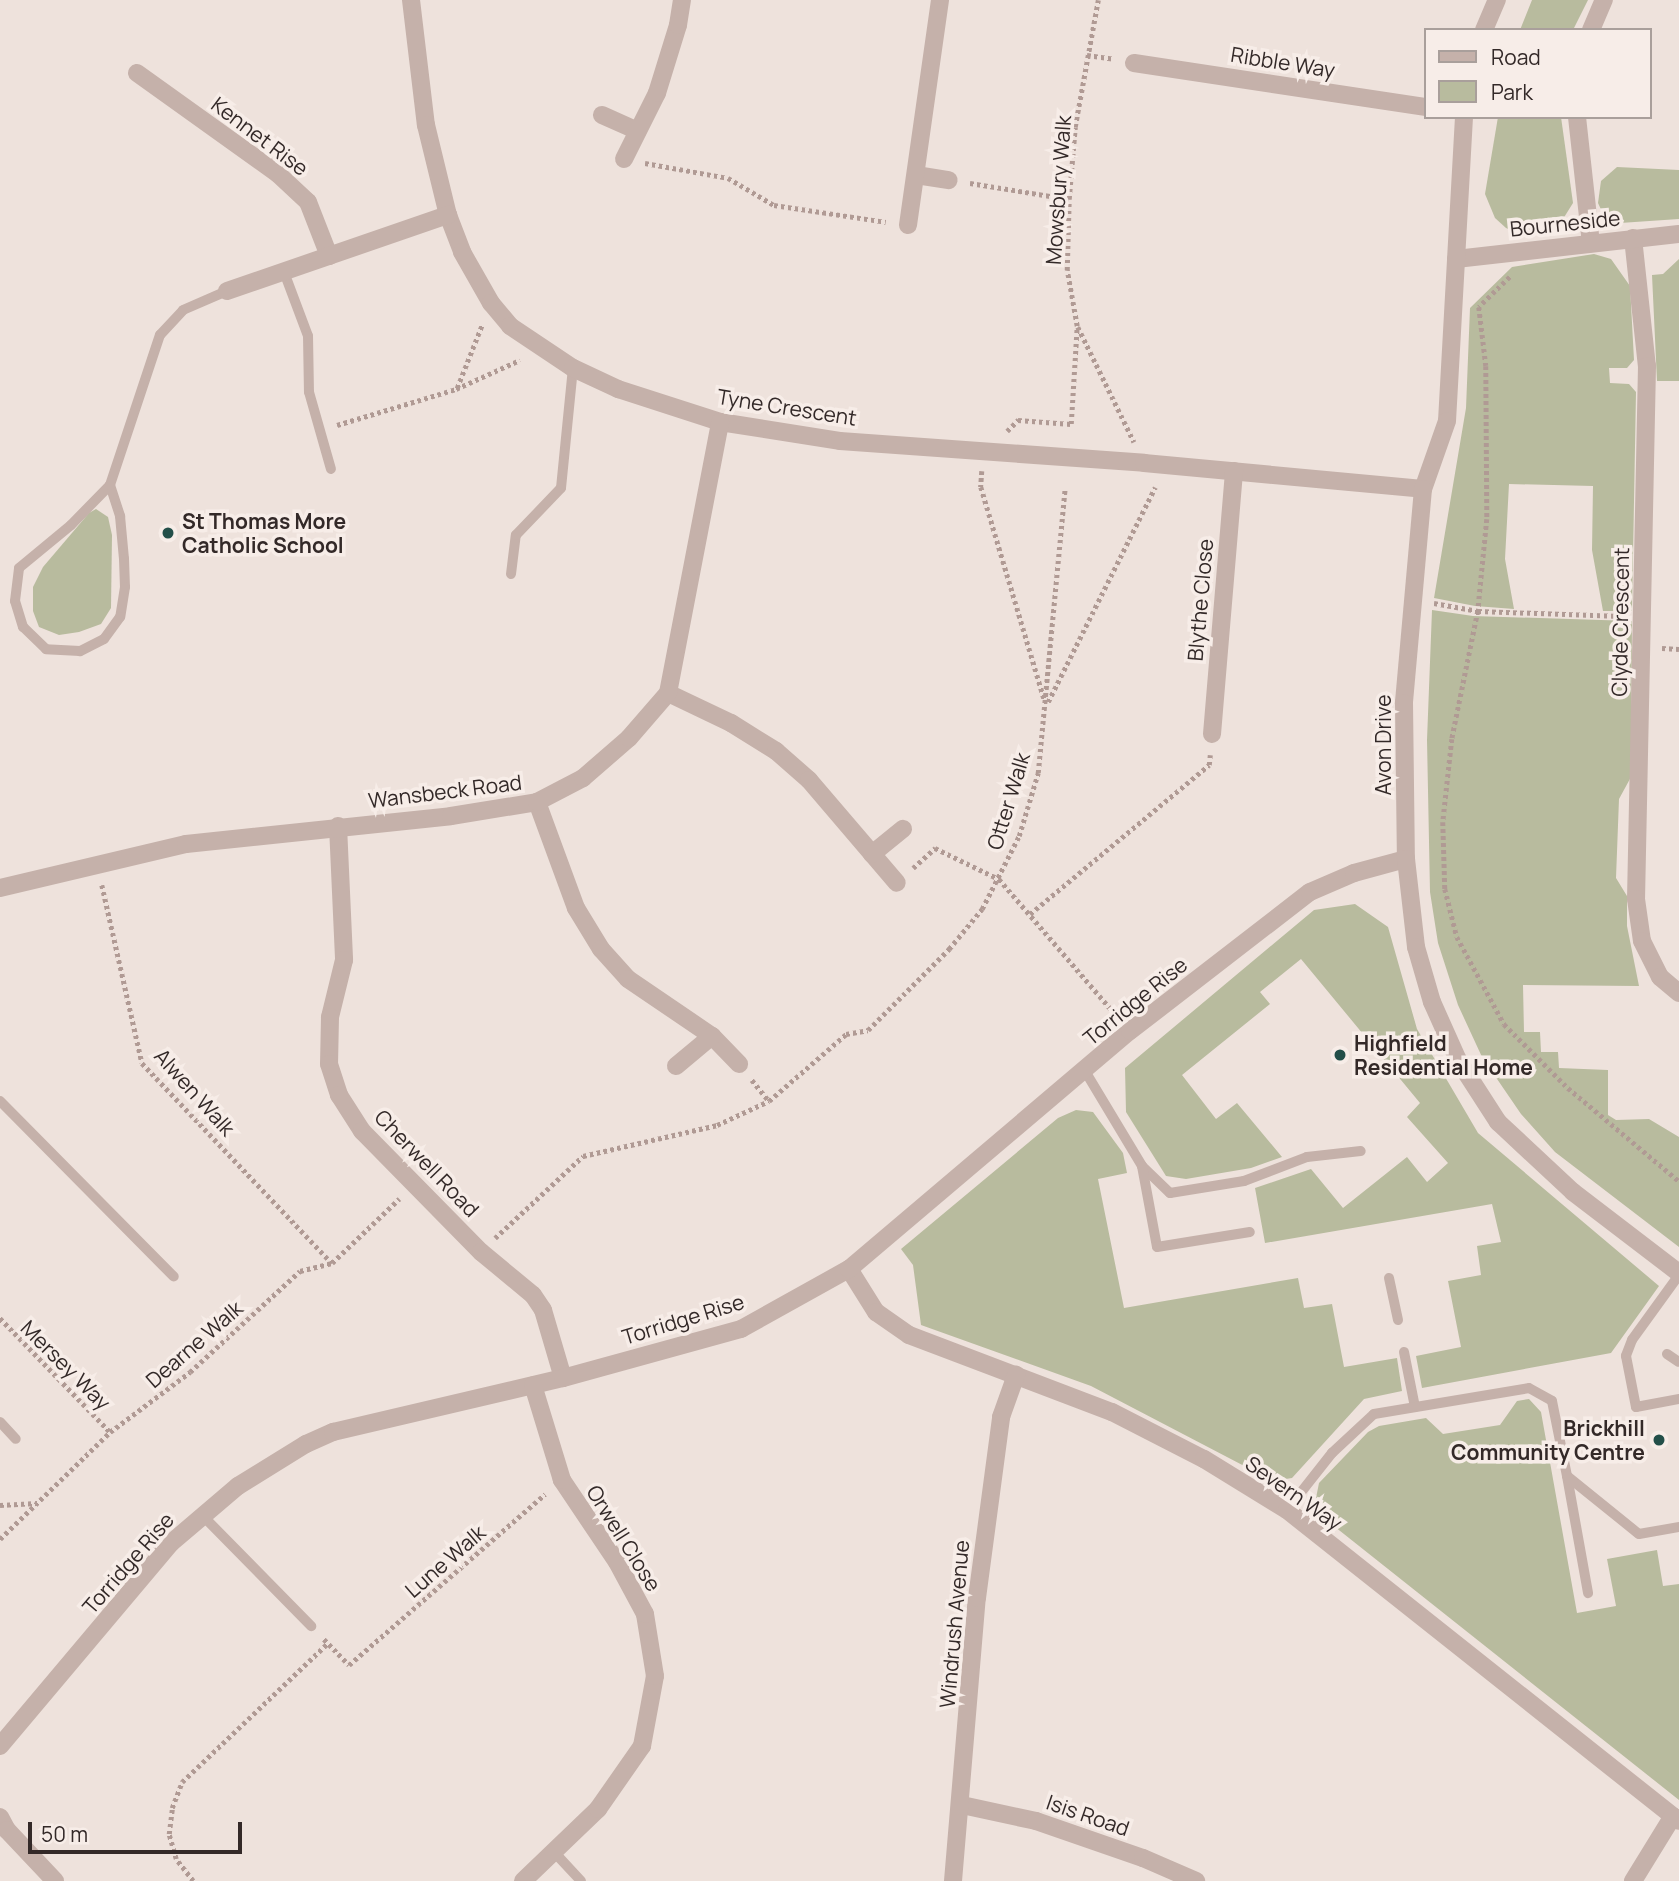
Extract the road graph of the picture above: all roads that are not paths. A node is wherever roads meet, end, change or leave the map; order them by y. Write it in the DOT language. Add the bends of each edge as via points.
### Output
graph roads {
  1 [pos="411,0"];
  2 [pos="682,0"];
  3 [pos="940,0"];
  4 [pos="1497,0"];
  5 [pos="1604,0"];
  6 [pos="1485,28"];
  7 [pos="1592,28"];
  8 [pos="1134,62"];
  9 [pos="137,73"];
  10 [pos="1424,107"];
  11 [pos="602,115"];
  12 [pos="1464,119"];
  13 [pos="1577,119"];
  14 [pos="638,131"];
  15 [pos="624,159"];
  16 [pos="916,175"];
  17 [pos="949,180"];
  18 [pos="448,215"];
  19 [pos="908,225"];
  20 [pos="1679,234"];
  21 [pos="1633,239"];
  22 [pos="1591,243"];
  23 [pos="329,256"];
  24 [pos="1456,258"];
  25 [pos="284,272"];
  26 [pos="227,291"];
  27 [pos="573,368"];
  28 [pos="720,422"];
  29 [pos="331,469"];
  30 [pos="1234,471"];
  31 [pos="110,485"];
  32 [pos="1423,489"];
  33 [pos="511,574"];
  34 [pos="667,693"];
  35 [pos="1212,734"];
  36 [pos="537,802"];
  37 [pos="338,826"];
  38 [pos="903,829"];
  39 [pos="872,854"];
  40 [pos="1406,859"];
  41 [pos="897,883"];
  42 [pos="0,888"];
  43 [pos="1679,993"];
  44 [pos="712,1036"];
  45 [pos="739,1064"];
  46 [pos="676,1066"];
  47 [pos="1085,1071"];
  48 [pos="0,1101"];
  49 [pos="1360,1151"];
  50 [pos="1142,1167"];
  51 [pos="1250,1232"];
  52 [pos="849,1269"];
  53 [pos="1679,1274"];
  54 [pos="174,1277"];
  55 [pos="1389,1278"];
  56 [pos="1398,1320"];
  57 [pos="1404,1352"];
  58 [pos="1668,1354"];
  59 [pos="1679,1362"];
  60 [pos="1016,1375"];
  61 [pos="563,1378"];
  62 [pos="533,1385"];
  63 [pos="1679,1399"];
  64 [pos="1415,1408"];
  65 [pos="0,1422"];
  66 [pos="16,1439"];
  67 [pos="1567,1476"];
  68 [pos="1287,1510"];
  69 [pos="202,1514"];
  70 [pos="1679,1527"];
  71 [pos="1588,1593"];
  72 [pos="311,1626"];
  73 [pos="0,1746"];
  74 [pos="961,1805"];
  75 [pos="0,1817"];
  76 [pos="1676,1819"];
  77 [pos="555,1853"];
  78 [pos="55,1881"];
  79 [pos="523,1881"];
  80 [pos="581,1881"];
  81 [pos="953,1881"];
  82 [pos="1196,1881"];
  83 [pos="1633,1881"];
  1 -- 18 [label="street, Tyne Crescent" via="426,125"];
  2 -- 14 [label="street" via="657,93"];
  3 -- 16 [label="street"];
  4 -- 6 [label="street"];
  5 -- 7 [label="street"];
  8 -- 10 [label="street, Ribble Way"];
  9 -- 23 [label="street, Kennet Rise" via="278,174 308,202"];
  11 -- 14 [label="street"];
  12 -- 24 [label="street, Avon Drive"];
  13 -- 22 [label="street"];
  14 -- 15 [label="street"];
  16 -- 17 [label="street"];
  16 -- 19 [label="street"];
  18 -- 23 [label="street"];
  18 -- 27 [label="street, Tyne Crescent" via="462,252 491,303 510,326"];
  20 -- 21 [label="street, Bourneside"];
  21 -- 22 [label="street, Bourneside"];
  21 -- 43 [label="street, Clyde Crescent" via="1647,366 1636,898 1642,941 1660,977"];
  22 -- 24 [label="street, Bourneside"];
  23 -- 25 [label="street"];
  24 -- 32 [label="street, Avon Drive" via="1447,421"];
  25 -- 26 [label="street"];
  25 -- 29 [label="lane" via="308,336 309,392"];
  26 -- 31 [label="lane" via="183,310 160,335"];
  27 -- 28 [label="street, Tyne Crescent" via="618,389"];
  27 -- 33 [label="lane" via="561,488 516,535"];
  28 -- 30 [label="street, Tyne Crescent" via="840,441"];
  28 -- 34 [label="street, Wansbeck Road"];
  30 -- 32 [label="street, Tyne Crescent"];
  30 -- 35 [label="street, Blythe Close"];
  31 -- 31 [label="lane" via="19,568 15,601 23,627 46,649 80,651 104,639 120,617 124,559 120,516"];
  32 -- 40 [label="street, Avon Drive" via="1404,703"];
  34 -- 36 [label="street, Wansbeck Road" via="629,738 583,778"];
  34 -- 39 [label="street" via="732,723 776,751 809,780"];
  36 -- 37 [label="street, Wansbeck Road" via="451,816"];
  36 -- 44 [label="street" via="576,908 601,949 628,979"];
  37 -- 42 [label="street, Wansbeck Road" via="187,844"];
  37 -- 61 [label="street, Cherwell Road" via="344,960 330,1017 329,1064 339,1095 362,1131 481,1252 533,1295 544,1310"];
  38 -- 39 [label="street"];
  39 -- 41 [label="street"];
  40 -- 47 [label="street, Torridge Rise" via="1354,873 1310,892"];
  40 -- 53 [label="street, Avon Drive" via="1416,947 1432,1002 1458,1060 1498,1122 1573,1192"];
  44 -- 45 [label="street"];
  44 -- 46 [label="street"];
  47 -- 50 [label="lane"];
  47 -- 52 [label="street, Torridge Rise"];
  48 -- 54 [label="lane"];
  49 -- 50 [label="lane" via="1307,1157 1244,1181 1170,1193"];
  50 -- 51 [label="lane" via="1157,1247"];
  52 -- 60 [label="street, Severn Way" via="876,1312 909,1335"];
  52 -- 61 [label="street, Torridge Rise" via="741,1329"];
  53 -- 63 [label="lane" via="1632,1340 1626,1356 1636,1408"];
  55 -- 56 [label="lane"];
  57 -- 64 [label="lane"];
  58 -- 59 [label="lane"];
  60 -- 68 [label="street, Severn Way" via="1112,1412 1204,1459"];
  60 -- 74 [label="street, Windrush Avenue" via="1001,1417 978,1585"];
  61 -- 62 [label="street, Torridge Rise"];
  62 -- 69 [label="street, Torridge Rise" via="334,1433 306,1444"];
  62 -- 77 [label="street, Orwell Close" via="562,1480 617,1562 645,1614 656,1676 642,1746 598,1809"];
  64 -- 67 [label="lane" via="1529,1388 1552,1401"];
  64 -- 68 [label="lane" via="1374,1414 1332,1453"];
  65 -- 66 [label="lane"];
  67 -- 70 [label="lane" via="1639,1534"];
  67 -- 71 [label="lane"];
  68 -- 76 [label="street, Severn Way"];
  69 -- 72 [label="lane"];
  69 -- 73 [label="street, Torridge Rise" via="171,1543"];
  74 -- 81 [label="street, Windrush Avenue"];
  74 -- 82 [label="street, Isis Road" via="1036,1821"];
  75 -- 78 [label="street"];
  76 -- 83 [label="street"];
  77 -- 79 [label="street, Orwell Close"];
  77 -- 80 [label="lane"];
}
